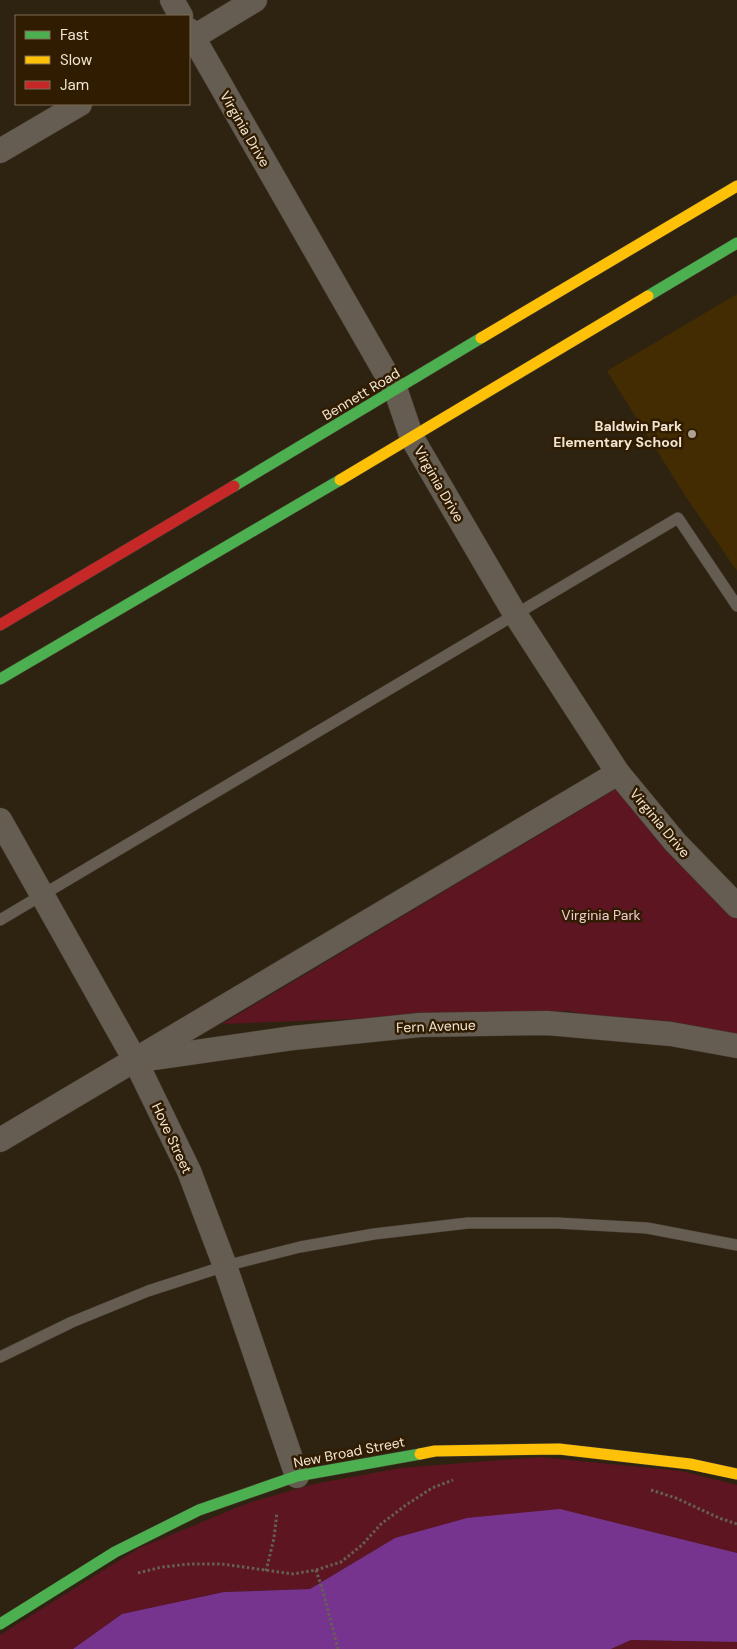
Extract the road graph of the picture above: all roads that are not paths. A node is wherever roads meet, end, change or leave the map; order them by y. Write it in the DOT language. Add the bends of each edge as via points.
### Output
graph roads {
  1 [pos="172,0"];
  2 [pos="256,0"];
  3 [pos="180,15"];
  4 [pos="190,36"];
  5 [pos="78,105"];
  6 [pos="0,151"];
  7 [pos="737,186"];
  8 [pos="737,243"];
  9 [pos="396,391"];
  10 [pos="412,438"];
  11 [pos="737,606"];
  12 [pos="516,614"];
  13 [pos="0,625"];
  14 [pos="0,679"];
  15 [pos="618,773"];
  16 [pos="0,820"];
  17 [pos="42,895"];
  18 [pos="737,906"];
  19 [pos="0,920"];
  20 [pos="737,1046"];
  21 [pos="135,1060"];
  22 [pos="0,1140"];
  23 [pos="737,1246"];
  24 [pos="225,1266"];
  25 [pos="0,1357"];
  26 [pos="737,1474"];
  27 [pos="297,1476"];
  28 [pos="0,1624"];
  1 -- 3 [label="street"];
  2 -- 4 [label="street"];
  4 -- 9 [label="street, Virginia Drive"];
  5 -- 6 [label="street"];
  7 -- 9 [label="street, Bennett Road"];
  8 -- 10 [label="street"];
  9 -- 10 [label="street, Virginia Drive"];
  9 -- 13 [label="street, Bennett Road"];
  10 -- 12 [label="street, Virginia Drive"];
  10 -- 14 [label="street"];
  11 -- 12 [label="lane" via="678,518"];
  12 -- 15 [label="street, Virginia Drive"];
  12 -- 17 [label="lane"];
  15 -- 18 [label="street, Virginia Drive" via="675,842"];
  15 -- 21 [label="street, Fern Avenue"];
  16 -- 17 [label="street, Hove Street"];
  17 -- 19 [label="lane"];
  17 -- 21 [label="street, Hove Street"];
  20 -- 21 [label="street, Fern Avenue" via="671,1034 547,1024 420,1025 293,1038"];
  21 -- 22 [label="street, Fern Avenue"];
  21 -- 24 [label="street, Hove Street" via="189,1171"];
  23 -- 24 [label="lane" via="647,1228 468,1223 300,1247"];
  24 -- 25 [label="lane" via="148,1291 72,1322"];
  24 -- 27 [label="street, Hove Street"];
  26 -- 27 [label="street, New Broad Street" via="690,1464 559,1449 435,1451"];
  27 -- 28 [label="street, New Broad Street" via="199,1510 115,1552"];
}
